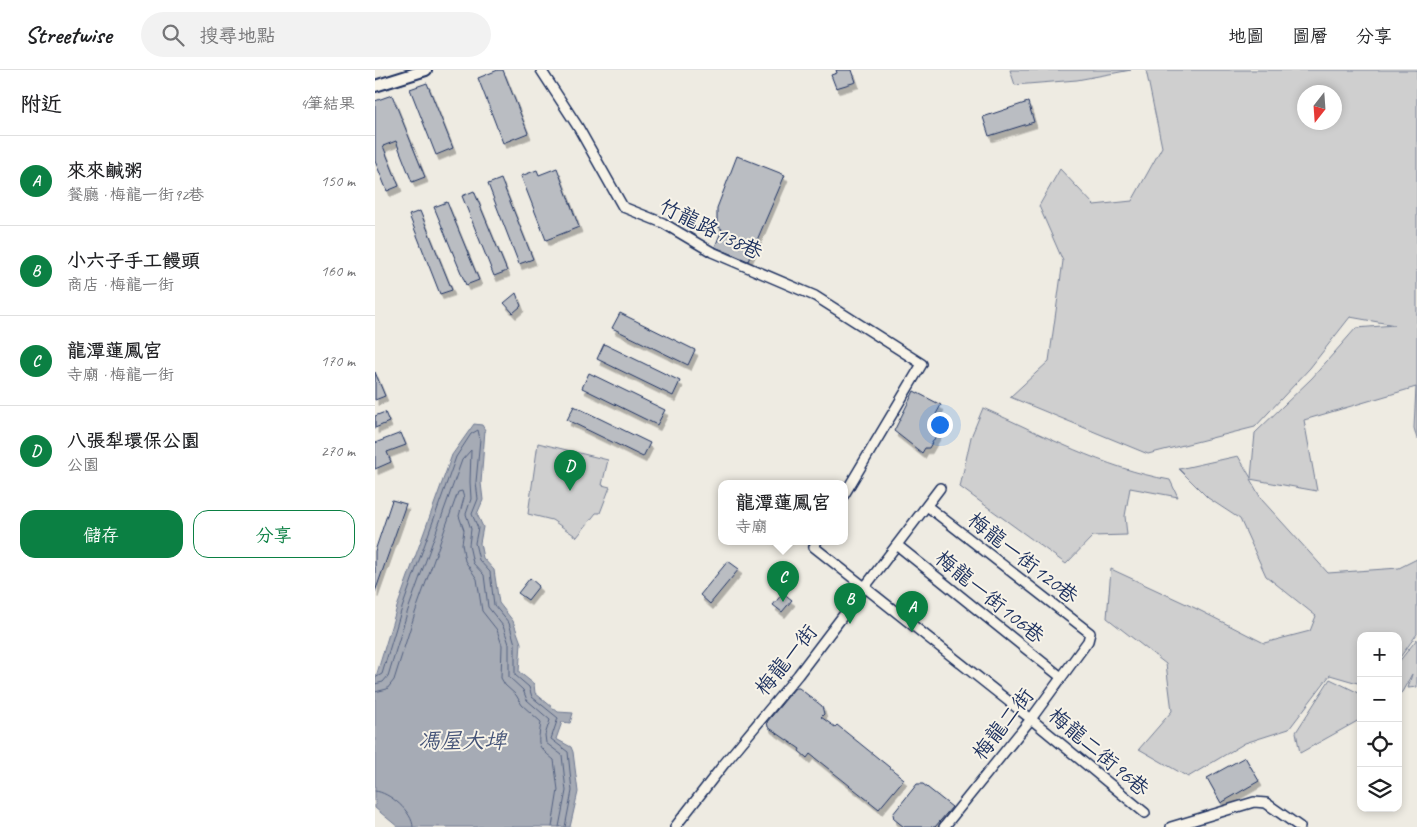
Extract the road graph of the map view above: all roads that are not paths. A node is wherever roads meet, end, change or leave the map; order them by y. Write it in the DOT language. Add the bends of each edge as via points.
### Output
graph roads {
  1 [pos="427,70"];
  2 [pos="541,70"];
  3 [pos="375,86"];
  4 [pos="848,488"];
  5 [pos="940,488"];
  6 [pos="927,506"];
  7 [pos="817,545"];
  8 [pos="897,545"];
  9 [pos="865,588"];
  10 [pos="1088,641"];
  11 [pos="1061,677"];
  12 [pos="1031,719"];
  13 [pos="1145,813"];
  14 [pos="1203,822"];
  15 [pos="675,827"];
  16 [pos="944,827"];
  17 [pos="1171,827"];
  18 [pos="1300,827"];
  1 -- 3 [label="street"];
  2 -- 4 [label="street, 竹龍路138巷" via="623,207 663,223 712,252 815,296 922,364"];
  5 -- 6 [label="street, 梅龍一街"];
  6 -- 8 [label="street, 梅龍一街"];
  6 -- 10 [label="street, 梅龍一街120巷" via="1090,633"];
  7 -- 9 [label="street, 梅龍二街96巷"];
  8 -- 9 [label="street, 梅龍一街"];
  8 -- 11 [label="street, 梅龍一街106巷"];
  9 -- 12 [label="street, 梅龍二街96巷"];
  9 -- 15 [label="street, 梅龍一街"];
  10 -- 11 [label="street, 梅龍二街"];
  11 -- 12 [label="street, 梅龍二街"];
  12 -- 13 [label="street, 梅龍二街96巷"];
  12 -- 16 [label="street, 梅龍二街"];
  14 -- 17 [label="street"];
  14 -- 18 [label="street" via="1254,802 1266,803"];
}
